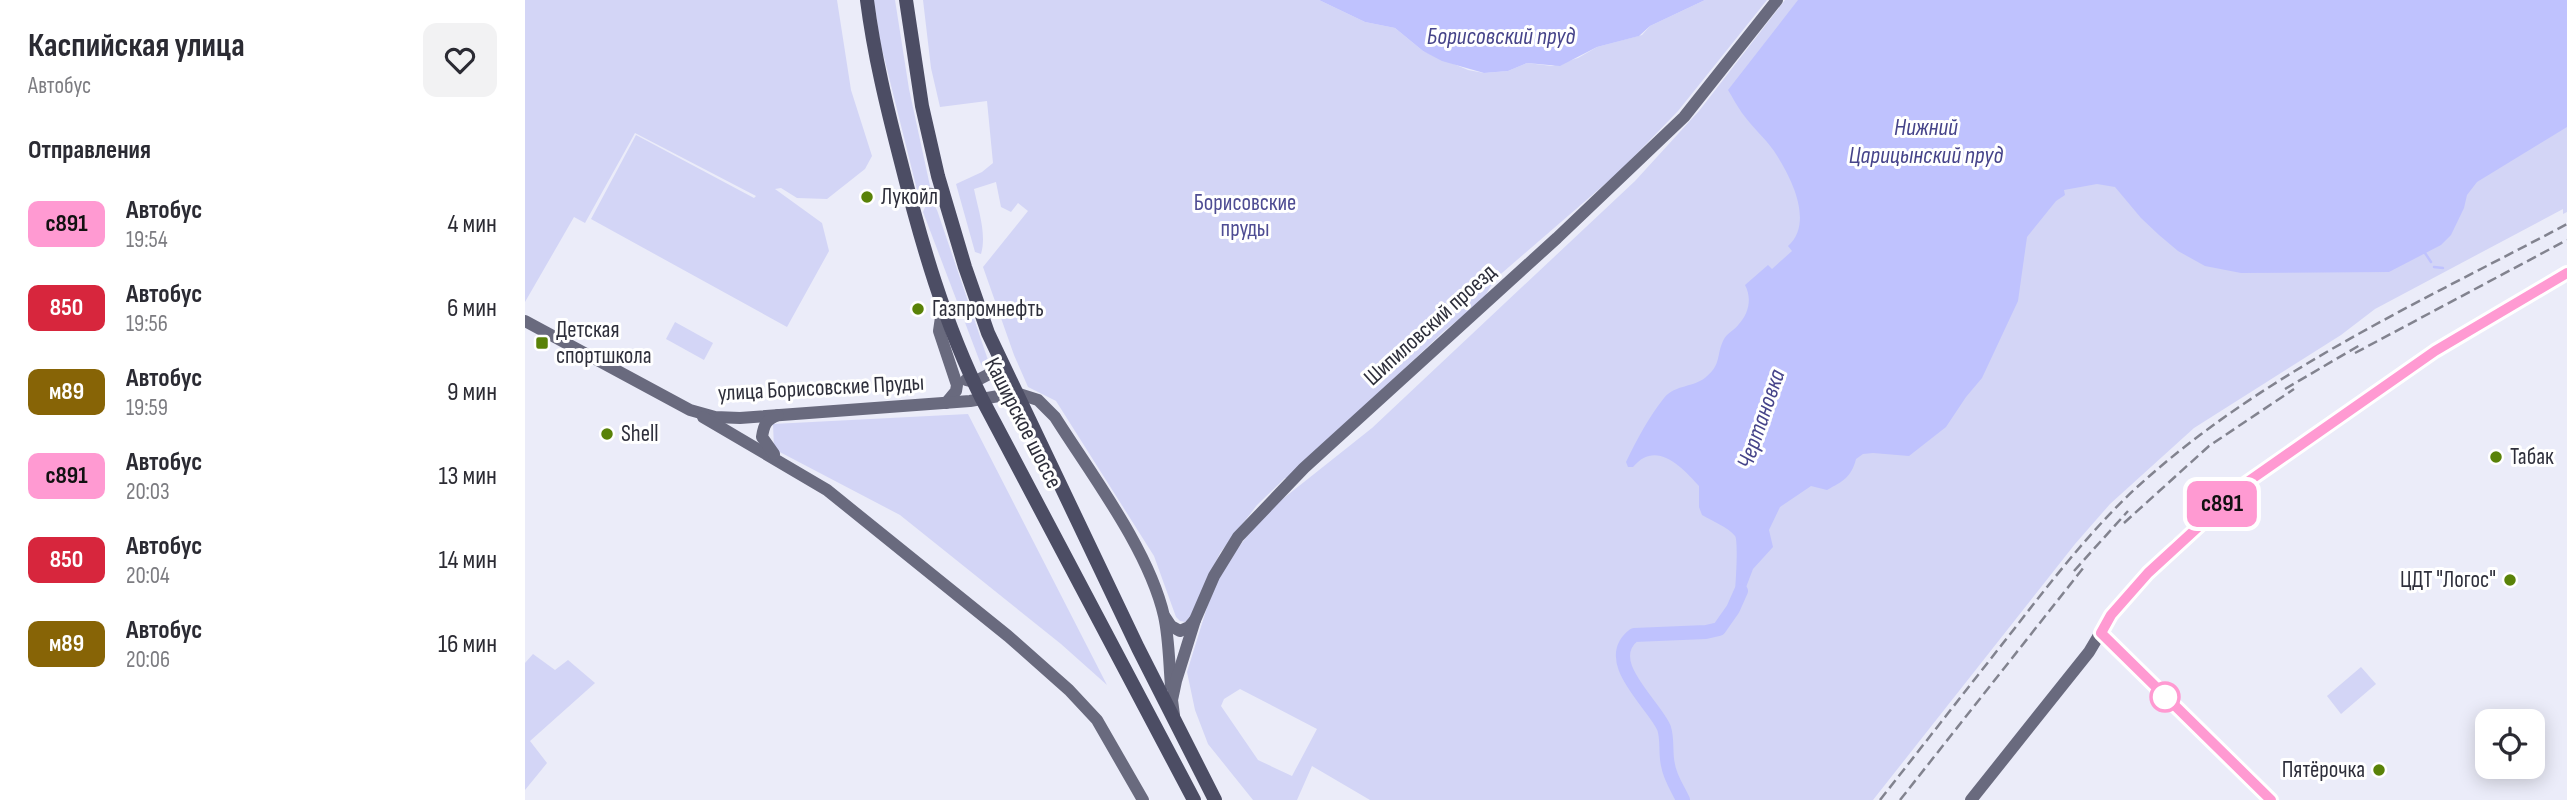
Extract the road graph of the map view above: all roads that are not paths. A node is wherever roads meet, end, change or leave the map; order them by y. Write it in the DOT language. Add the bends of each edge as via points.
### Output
graph roads {
  1 [pos="867,0"];
  2 [pos="906,0"];
  3 [pos="1777,0"];
  4 [pos="947,203"];
  5 [pos="912,207"];
  6 [pos="2567,273"];
  7 [pos="943,304"];
  8 [pos="525,321"];
  9 [pos="999,357"];
  10 [pos="954,373"];
  11 [pos="974,382"];
  12 [pos="1016,393"];
  13 [pos="982,399"];
  14 [pos="946,403"];
  15 [pos="690,410"];
  16 [pos="779,414"];
  17 [pos="785,464"];
  18 [pos="1165,617"];
  19 [pos="1195,620"];
  20 [pos="2101,633"];
  21 [pos="1172,700"];
  22 [pos="1174,716"];
  23 [pos="1143,800"];
  24 [pos="1194,800"];
  25 [pos="1215,800"];
  26 [pos="1969,800"];
  27 [pos="2271,800"];
  1 -- 5 [label="main road, Каширское шоссе" via="881,85"];
  2 -- 4 [label="main road, Каширское шоссе" via="922,106"];
  3 -- 19 [label="main road, Шипиловский проезд" via="1684,117 1259,512 1226,553"];
  4 -- 5 [label="street" via="927,192 917,196"];
  4 -- 9 [label="main road, Каширское шоссе"];
  5 -- 7 [label="main road, Каширское шоссе"];
  6 -- 20 [label="main road" via="2435,351 2246,483 2136,586"];
  7 -- 10 [label="main road" via="939,331"];
  7 -- 11 [label="main road, Каширское шоссе"];
  8 -- 15 [label="main road, улица Борисовские Пруды"];
  9 -- 11 [label="main road" via="993,372"];
  9 -- 12 [label="main road, Каширское шоссе"];
  10 -- 11 [label="main road"];
  10 -- 14 [label="main road" via="956,391"];
  11 -- 13 [label="main road, Каширское шоссе"];
  12 -- 13 [label="main road, улица Борисовские Пруды"];
  12 -- 18 [label="main road" via="1038,400 1055,417 1135,545"];
  12 -- 22 [label="main road, Каширское шоссе"];
  13 -- 14 [label="main road, улица Борисовские Пруды"];
  13 -- 24 [label="main road, Каширское шоссе"];
  14 -- 16 [label="main road, улица Борисовские Пруды"];
  15 -- 16 [label="main road, улица Борисовские Пруды" via="715,417"];
  15 -- 17 [label="main road"];
  16 -- 17 [label="main road" via="768,419 762,437"];
  17 -- 23 [label="main road" via="848,506 1069,690 1097,720"];
  18 -- 19 [label="main road" via="1180,631"];
  18 -- 21 [label="main road"];
  19 -- 21 [label="main road, Шипиловский проезд"];
  20 -- 26 [label="main road"];
  20 -- 27 [label="street"];
  21 -- 22 [label="main road, Шипиловский проезд"];
  22 -- 25 [label="main road, Каширское шоссе"];
}
